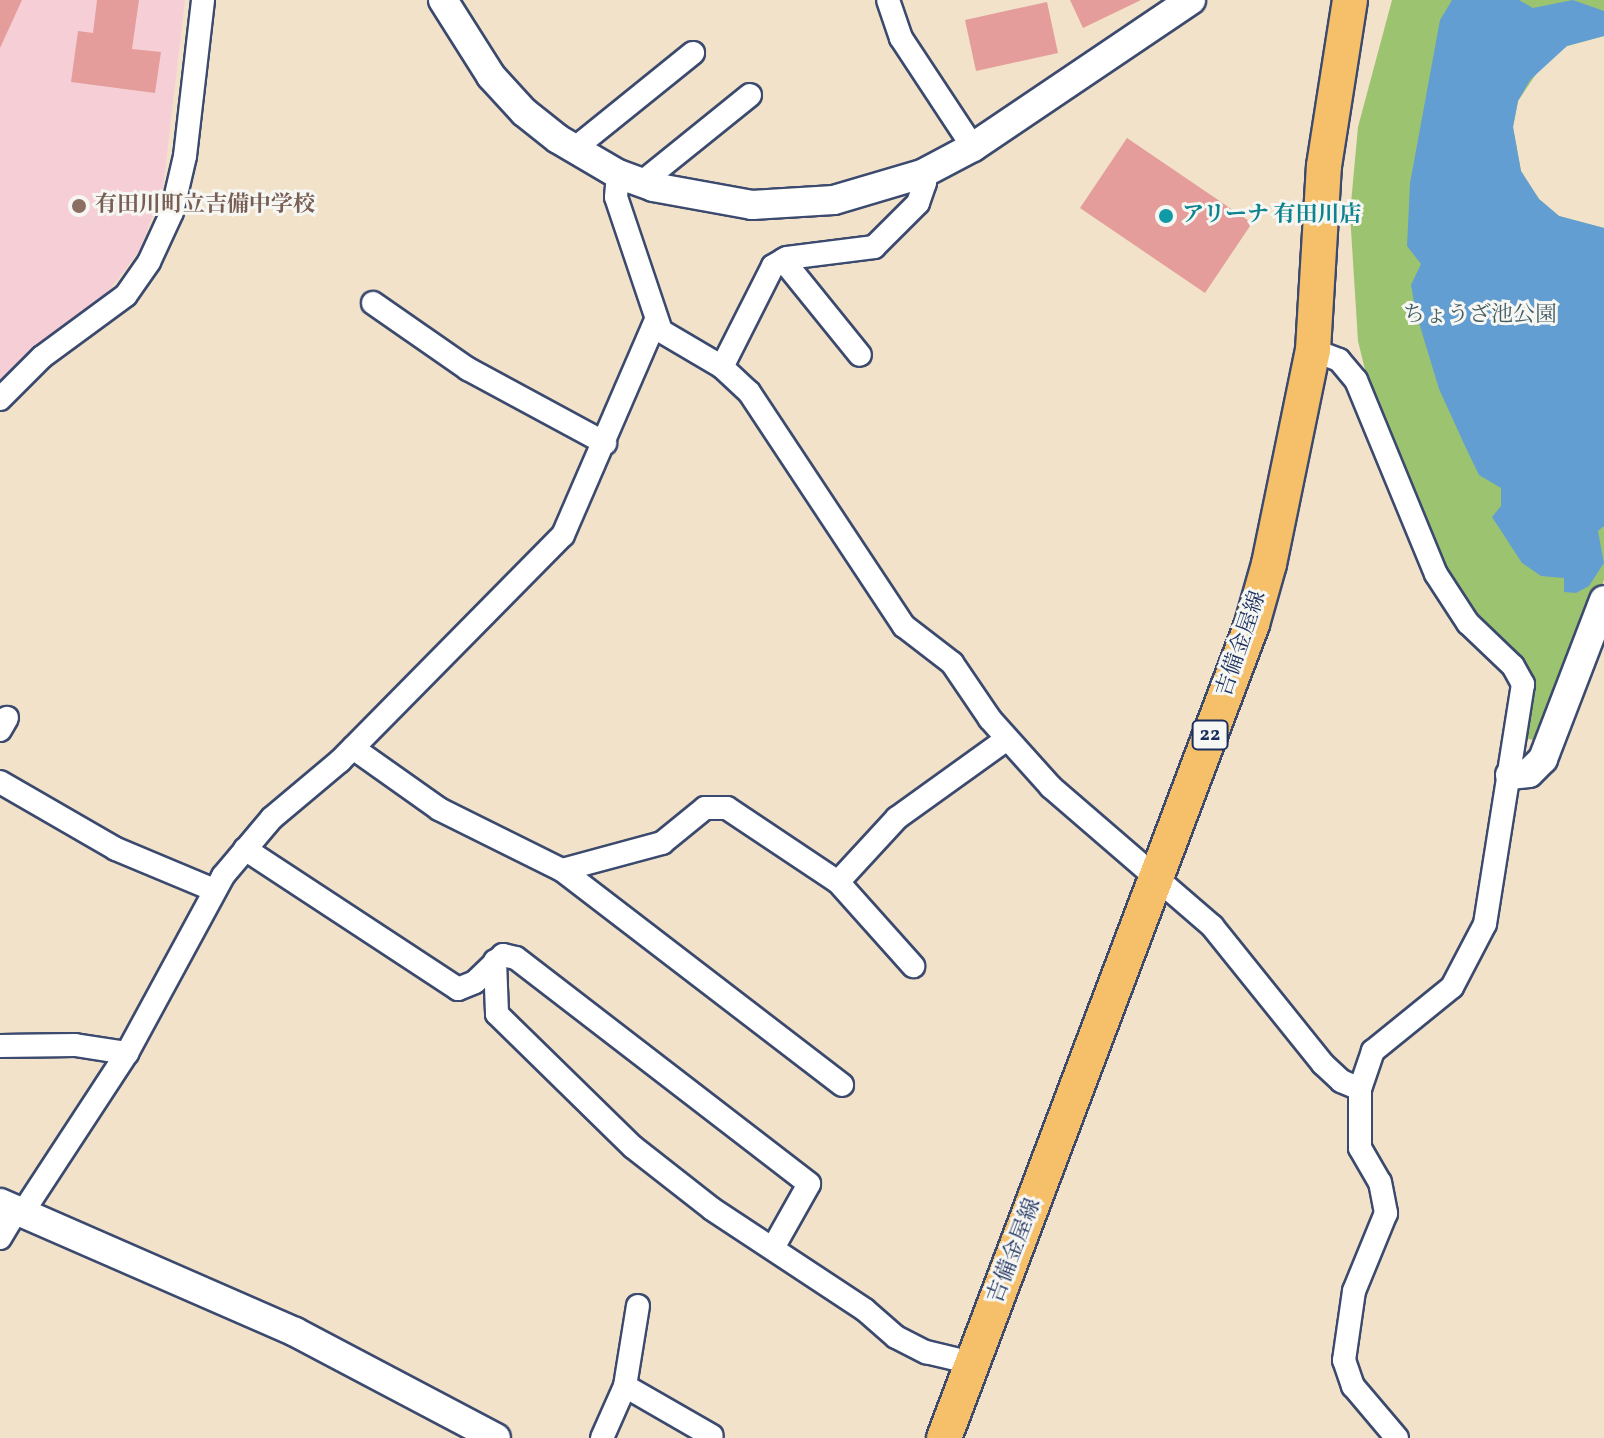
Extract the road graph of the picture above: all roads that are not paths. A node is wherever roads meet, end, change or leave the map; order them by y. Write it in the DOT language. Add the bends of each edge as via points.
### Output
graph roads {
  1 [pos="203,0"];
  2 [pos="443,0"];
  3 [pos="888,0"];
  4 [pos="1191,0"];
  5 [pos="1350,0"];
  6 [pos="693,53"];
  7 [pos="750,95"];
  8 [pos="973,147"];
  9 [pos="574,149"];
  10 [pos="922,174"];
  11 [pos="630,178"];
  12 [pos="783,260"];
  13 [pos="373,303"];
  14 [pos="655,322"];
  15 [pos="1313,350"];
  16 [pos="860,355"];
  17 [pos="722,367"];
  18 [pos="0,399"];
  19 [pos="605,443"];
  20 [pos="1604,600"];
  21 [pos="1007,739"];
  22 [pos="353,748"];
  23 [pos="1510,775"];
  24 [pos="0,782"];
  25 [pos="245,849"];
  26 [pos="562,870"];
  27 [pos="1156,879"];
  28 [pos="838,882"];
  29 [pos="214,890"];
  30 [pos="495,961"];
  31 [pos="913,966"];
  32 [pos="0,1046"];
  33 [pos="127,1053"];
  34 [pos="842,1085"];
  35 [pos="1360,1089"];
  36 [pos="13,1208"];
  37 [pos="0,1238"];
  38 [pos="773,1248"];
  39 [pos="638,1306"];
  40 [pos="972,1363"];
  41 [pos="625,1386"];
  42 [pos="712,1436"];
  43 [pos="496,1438"];
  44 [pos="602,1438"];
  45 [pos="944,1438"];
  46 [pos="1397,1438"];
  1 -- 18 [label="street" via="185,156 172,212 149,262 126,295 42,357"];
  2 -- 9 [label="street" via="472,50 510,98"];
  3 -- 8 [label="street" via="901,38"];
  4 -- 8 [label="street"];
  5 -- 15 [label="main road, 吉備金屋線 / 22" via="1324,166"];
  6 -- 9 [label="street"];
  7 -- 11 [label="street"];
  8 -- 10 [label="street"];
  9 -- 11 [label="street"];
  10 -- 11 [label="street" via="854,196 783,204 720,202"];
  10 -- 12 [label="street" via="925,183 918,203 874,247"];
  11 -- 14 [label="street" via="616,197"];
  12 -- 16 [label="street"];
  12 -- 17 [label="street" via="764,279"];
  13 -- 19 [label="street" via="468,369"];
  14 -- 17 [label="street" via="668,337"];
  14 -- 19 [label="street"];
  15 -- 23 [label="street" via="1339,360 1356,380 1436,574 1468,623 1520,674 1523,696"];
  15 -- 27 [label="main road, 吉備金屋線 / 22" via="1286,499 1252,624"];
  17 -- 21 [label="street" via="749,392 904,626 952,663"];
  19 -- 22 [label="street" via="563,535"];
  20 -- 23 [label="street" via="1543,759 1529,773"];
  21 -- 27 [label="street" via="1066,802"];
  21 -- 28 [label="street" via="905,811"];
  22 -- 25 [label="street" via="272,818"];
  22 -- 26 [label="street" via="439,809"];
  23 -- 35 [label="street" via="1491,904 1467,965 1452,987 1383,1040 1367,1063"];
  24 -- 29 [label="street" via="116,849"];
  25 -- 29 [label="street"];
  25 -- 30 [label="street" via="446,984 467,988"];
  26 -- 28 [label="street" via="662,843 715,806"];
  26 -- 34 [label="street"];
  27 -- 35 [label="street" via="1212,926 1323,1064 1341,1081"];
  27 -- 40 [label="main road, 吉備金屋線 / 22"];
  28 -- 31 [label="street"];
  29 -- 33 [label="street"];
  30 -- 38 [label="street" via="497,1014 633,1147"];
  30 -- 38 [label="street" via="503,955 516,958 809,1184"];
  32 -- 33 [label="street" via="75,1045"];
  33 -- 36 [label="street"];
  35 -- 46 [label="street" via="1360,1148 1380,1182 1386,1213 1354,1291 1344,1360 1353,1386"];
  36 -- 37 [label="street"];
  36 -- 43 [label="street" via="295,1332"];
  38 -- 40 [label="street" via="913,1347"];
  39 -- 41 [label="street"];
  40 -- 45 [label="main road, 吉備金屋線 / 22"];
  41 -- 42 [label="street"];
  41 -- 44 [label="street"];
}
